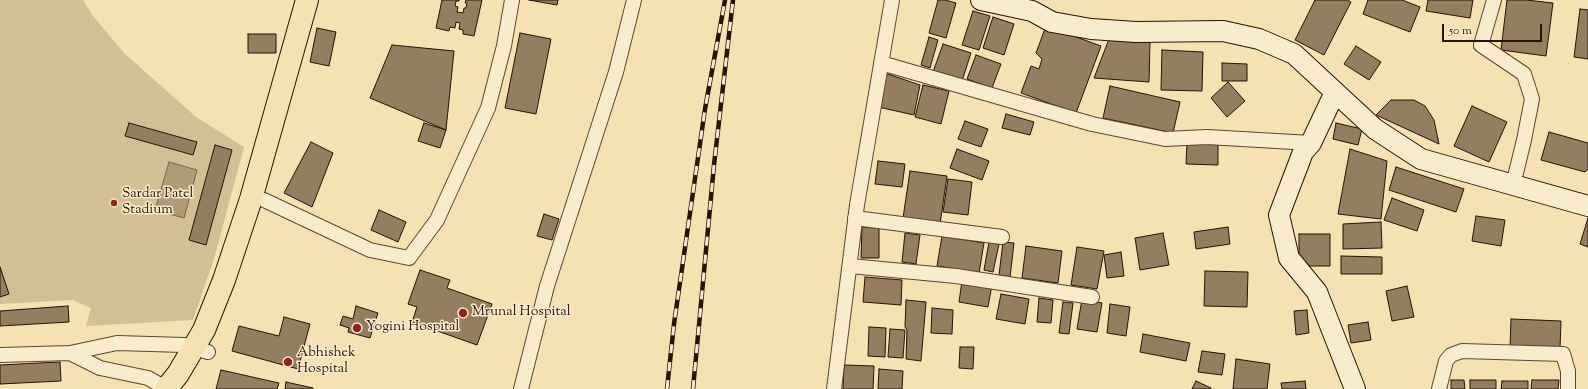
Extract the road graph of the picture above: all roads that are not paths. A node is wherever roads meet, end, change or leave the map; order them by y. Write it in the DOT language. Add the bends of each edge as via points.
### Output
graph roads {
  1 [pos="307,0"];
  2 [pos="318,0"];
  3 [pos="512,0"];
  4 [pos="634,0"];
  5 [pos="892,0"];
  6 [pos="981,0"];
  7 [pos="1494,0"];
  8 [pos="1033,5"];
  9 [pos="881,63"];
  10 [pos="1335,92"];
  11 [pos="1311,143"];
  12 [pos="1513,185"];
  13 [pos="264,200"];
  14 [pos="1588,206"];
  15 [pos="855,218"];
  16 [pos="1002,237"];
  17 [pos="850,266"];
  18 [pos="1092,297"];
  19 [pos="201,350"];
  20 [pos="70,353"];
  21 [pos="0,355"];
  22 [pos="171,389"];
  23 [pos="521,389"];
  24 [pos="834,389"];
  25 [pos="1355,389"];
  26 [pos="1439,389"];
  27 [pos="1568,389"];
  1 -- 19 [label="main road" via="251,199 204,330"];
  2 -- 13 [label="main road" via="276,167"];
  3 -- 13 [label="street" via="504,46 488,108 437,220 409,258 370,250"];
  4 -- 23 [label="street" via="616,72 547,286"];
  5 -- 9 [label="street"];
  6 -- 8 [label="street"];
  7 -- 12 [label="street" via="1481,45 1524,74 1532,99"];
  8 -- 10 [label="street" via="1052,22 1091,29 1136,32 1223,31 1259,39 1294,54"];
  9 -- 11 [label="street" via="1092,124 1165,139 1207,137"];
  9 -- 15 [label="street"];
  10 -- 11 [label="street"];
  10 -- 12 [label="street" via="1376,129 1421,158"];
  11 -- 25 [label="street" via="1303,152 1279,215 1288,258 1317,292"];
  12 -- 14 [label="street"];
  13 -- 19 [label="main road" via="219,332"];
  15 -- 16 [label="street"];
  15 -- 17 [label="street"];
  17 -- 18 [label="street" via="956,276"];
  17 -- 24 [label="street"];
  19 -- 20 [label="street" via="184,345 117,342"];
  19 -- 22 [label="main road" via="178,374"];
  20 -- 21 [label="street"];
  20 -- 22 [label="street" via="100,368 148,378"];
  26 -- 27 [label="street" via="1446,361 1451,355 1462,351 1563,354 1568,372"];
}
